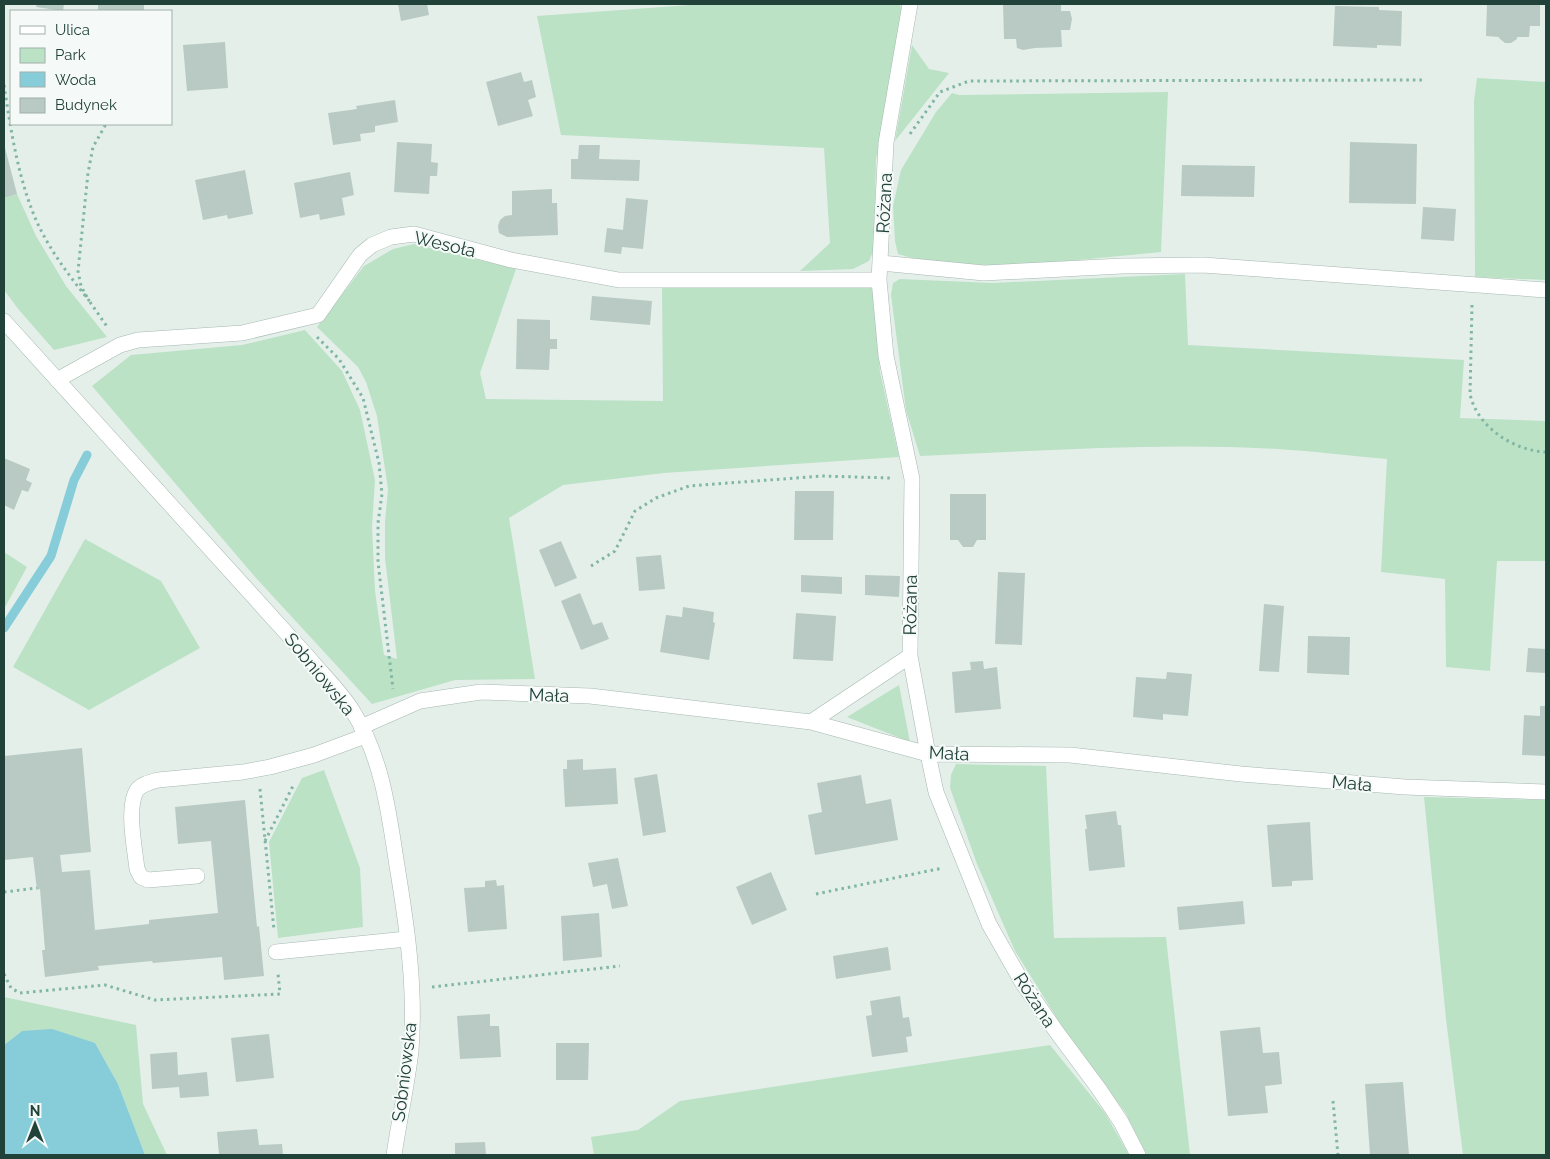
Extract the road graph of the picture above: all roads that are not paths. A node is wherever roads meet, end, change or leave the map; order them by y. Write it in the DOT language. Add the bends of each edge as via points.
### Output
graph roads {
  1 [pos="910,4"];
  2 [pos="881,263"];
  3 [pos="879,280"];
  4 [pos="1546,290"];
  5 [pos="4,321"];
  6 [pos="57,380"];
  7 [pos="910,656"];
  8 [pos="811,722"];
  9 [pos="363,732"];
  10 [pos="928,754"];
  11 [pos="1546,792"];
  12 [pos="197,876"];
  13 [pos="407,939"];
  14 [pos="276,952"];
  15 [pos="394,1155"];
  16 [pos="1138,1155"];
  1 -- 2 [label="street, Różana" via="886,143"];
  2 -- 3 [label="street, Różana"];
  2 -- 4 [label="street" via="984,273 1203,264"];
  3 -- 6 [label="street, Wesoła" via="619,280 511,260 414,234 391,237 372,245 360,255 318,315 242,333 138,340 120,345"];
  3 -- 7 [label="street, Różana" via="886,356 912,479"];
  5 -- 6 [label="street, Sobniowska"];
  6 -- 9 [label="street, Sobniowska" via="309,658 352,710"];
  7 -- 8 [label="street"];
  7 -- 10 [label="street, Różana"];
  8 -- 9 [label="street, Mała" via="590,696 481,692 420,701"];
  8 -- 10 [label="street, Mała"];
  9 -- 12 [label="street, Mała" via="286,763 243,772 158,780 137,790 132,814 137,869 141,877 148,880"];
  9 -- 13 [label="street, Sobniowska" via="388,803"];
  10 -- 11 [label="street, Mała" via="1070,755 1347,783"];
  10 -- 16 [label="street, Różana" via="936,792 989,924 1022,982 1099,1089"];
  13 -- 14 [label="street"];
  13 -- 15 [label="street, Sobniowska" via="412,989 411,1050"];
}
